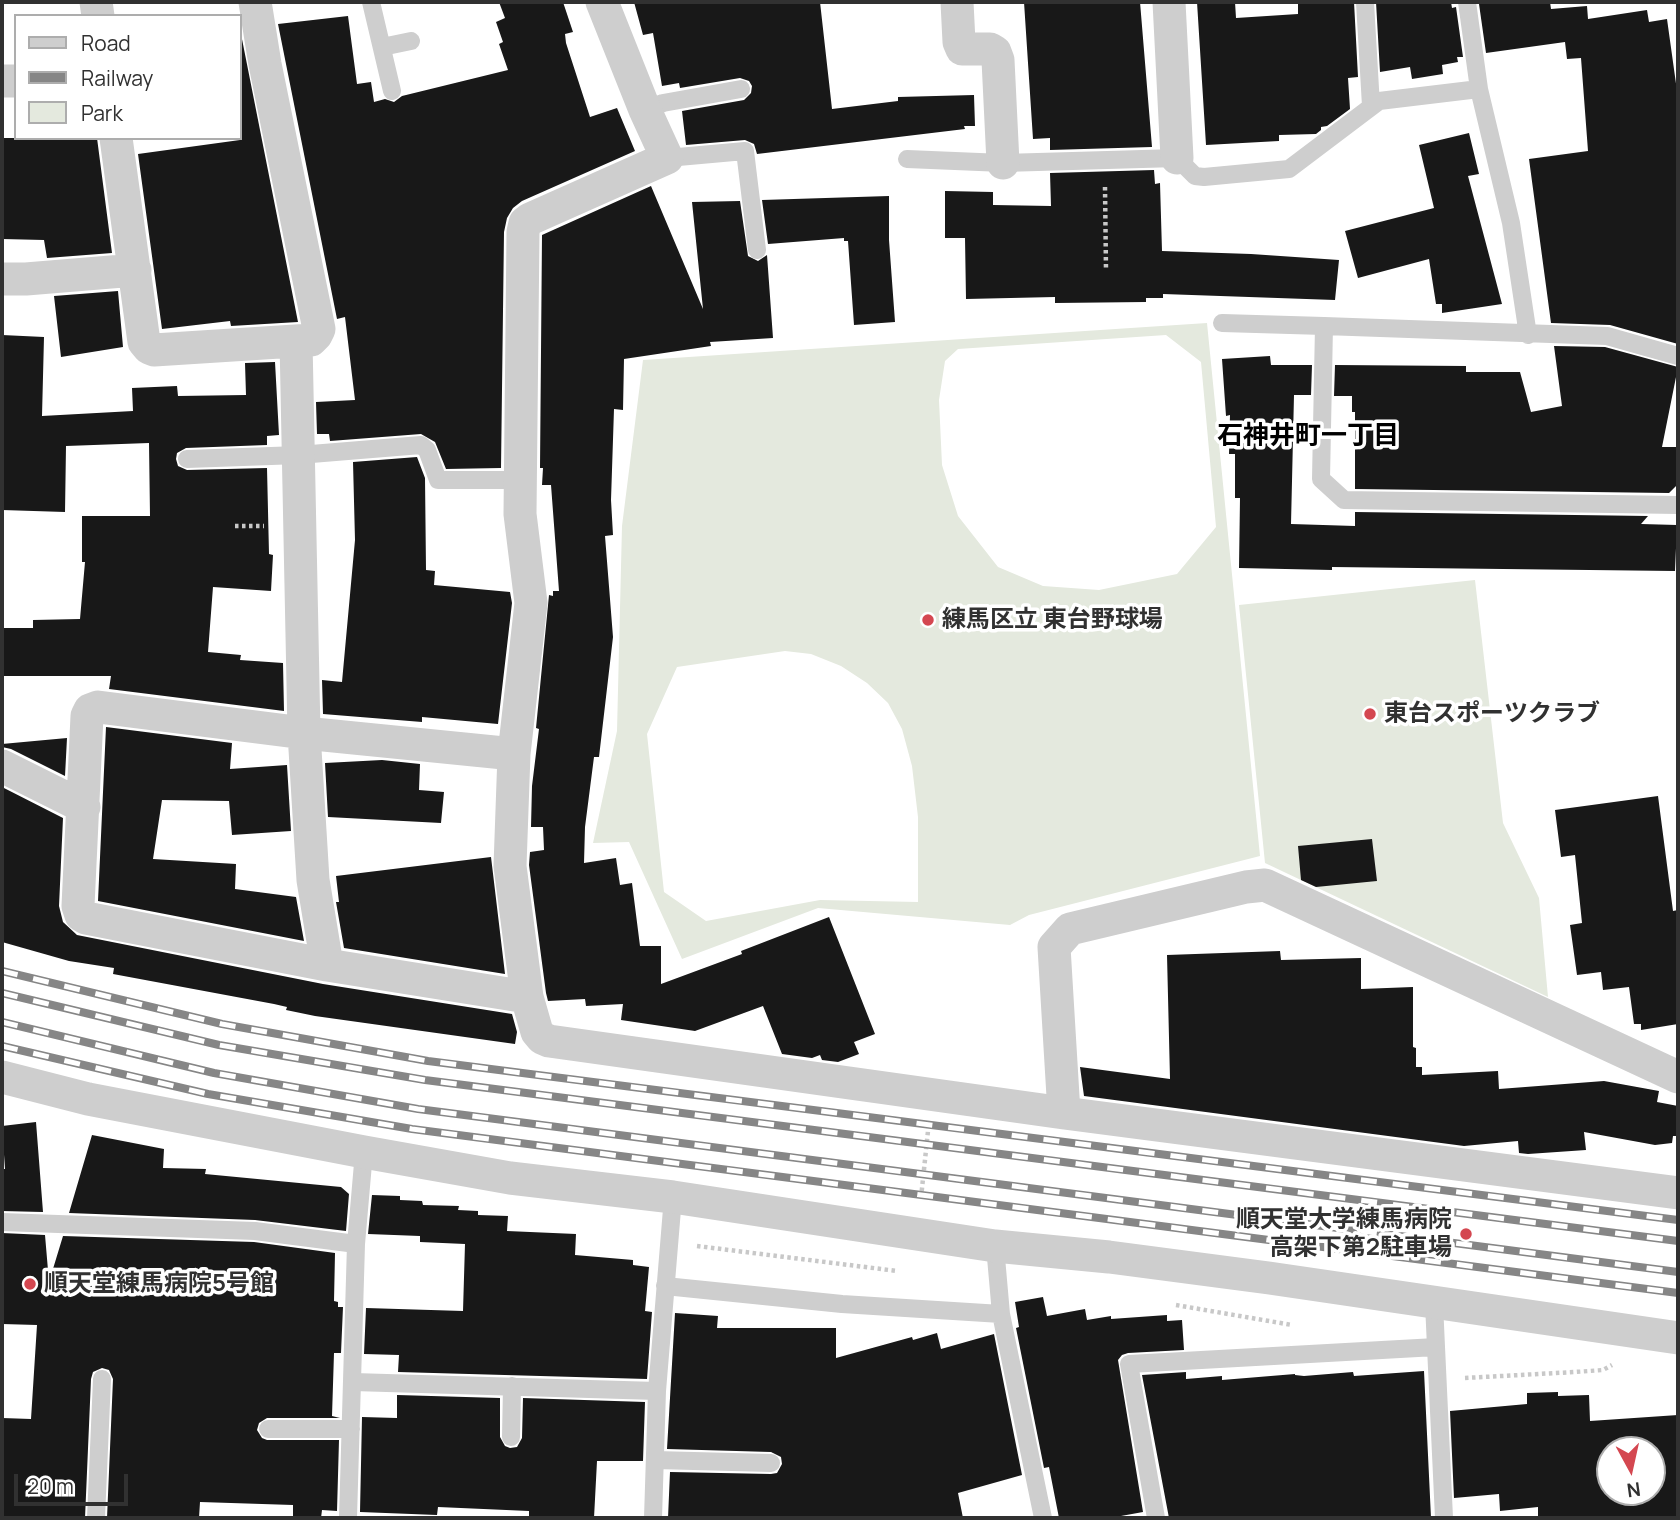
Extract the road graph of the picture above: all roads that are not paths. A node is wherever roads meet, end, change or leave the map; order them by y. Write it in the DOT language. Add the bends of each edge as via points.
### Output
graph roads {
  1 [pos="255,2"];
  2 [pos="371,2"];
  3 [pos="602,2"];
  4 [pos="957,2"];
  5 [pos="1169,2"];
  6 [pos="1365,2"];
  7 [pos="1467,2"];
  8 [pos="411,41"];
  9 [pos="382,47"];
  10 [pos="741,89"];
  11 [pos="1479,89"];
  12 [pos="392,91"];
  13 [pos="1371,106"];
  14 [pos="645,110"];
  15 [pos="116,140"];
  16 [pos="667,158"];
  17 [pos="1177,158"];
  18 [pos="908,159"];
  19 [pos="1003,163"];
  20 [pos="757,250"];
  21 [pos="135,270"];
  22 [pos="2,279"];
  23 [pos="1222,323"];
  24 [pos="1324,326"];
  25 [pos="1528,335"];
  26 [pos="296,341"];
  27 [pos="1678,356"];
  28 [pos="299,455"];
  29 [pos="187,459"];
  30 [pos="519,480"];
  31 [pos="1678,505"];
  32 [pos="304,733"];
  33 [pos="513,754"];
  34 [pos="2,766"];
  35 [pos="84,807"];
  36 [pos="327,965"];
  37 [pos="527,998"];
  38 [pos="2,1077"];
  39 [pos="1678,1077"];
  40 [pos="1064,1113"];
  41 [pos="364,1152"];
  42 [pos="1678,1193"];
  43 [pos="673,1197"];
  44 [pos="2,1222"];
  45 [pos="356,1244"];
  46 [pos="995,1246"];
  47 [pos="665,1286"];
  48 [pos="1434,1303"];
  49 [pos="1001,1314"];
  50 [pos="1678,1338"];
  51 [pos="1436,1348"];
  52 [pos="102,1379"];
  53 [pos="353,1381"];
  54 [pos="512,1386"];
  55 [pos="657,1391"];
  56 [pos="268,1429"];
  57 [pos="351,1429"];
  58 [pos="511,1437"];
  59 [pos="655,1460"];
  60 [pos="771,1462"];
  61 [pos="96,1518"];
  62 [pos="348,1518"];
  63 [pos="653,1518"];
  64 [pos="1043,1518"];
  65 [pos="1156,1518"];
  66 [pos="1444,1518"];
  1 -- 26 [label="street" via="319,328 311,340"];
  2 -- 9 [label="lane"];
  3 -- 14 [label="street"];
  4 -- 19 [label="street" via="962,49 990,49 998,60"];
  5 -- 17 [label="street"];
  6 -- 13 [label="lane"];
  7 -- 11 [label="lane"];
  8 -- 9 [label="lane"];
  9 -- 12 [label="lane"];
  10 -- 14 [label="lane"];
  11 -- 13 [label="lane"];
  11 -- 25 [label="lane" via="1511,223"];
  13 -- 17 [label="lane" via="1289,169 1195,176"];
  14 -- 16 [label="street"];
  15 -- 21 [label="street"];
  16 -- 20 [label="lane" via="745,151"];
  16 -- 30 [label="street" via="525,223"];
  17 -- 19 [label="lane"];
  18 -- 19 [label="lane"];
  21 -- 22 [label="street"];
  21 -- 26 [label="street" via="144,342 154,350"];
  23 -- 24 [label="lane"];
  24 -- 25 [label="lane"];
  24 -- 31 [label="lane" via="1321,479 1344,500"];
  25 -- 27 [label="lane" via="1607,336"];
  26 -- 28 [label="street"];
  28 -- 29 [label="lane"];
  28 -- 30 [label="lane" via="421,445 438,480"];
  28 -- 32 [label="street"];
  30 -- 33 [label="street" via="531,603"];
  32 -- 33 [label="street"];
  32 -- 35 [label="street" via="98,707 87,716"];
  32 -- 36 [label="street" via="313,880"];
  33 -- 37 [label="street" via="510,866"];
  34 -- 35 [label="street"];
  35 -- 36 [label="street" via="81,915"];
  36 -- 37 [label="street"];
  37 -- 40 [label="street" via="537,1032 549,1041"];
  38 -- 41 [label="street"];
  39 -- 40 [label="street" via="1265,886 1246,887 1070,929 1054,947"];
  40 -- 42 [label="street"];
  41 -- 43 [label="street" via="510,1178"];
  41 -- 45 [label="lane"];
  43 -- 46 [label="street"];
  43 -- 47 [label="lane"];
  44 -- 45 [label="lane" via="255,1231"];
  45 -- 53 [label="lane"];
  46 -- 48 [label="street"];
  46 -- 49 [label="lane"];
  47 -- 49 [label="lane"];
  47 -- 55 [label="lane"];
  48 -- 50 [label="street"];
  48 -- 51 [label="lane"];
  49 -- 64 [label="lane"];
  51 -- 65 [label="lane" via="1129,1364"];
  51 -- 66 [label="lane"];
  52 -- 61 [label="lane"];
  53 -- 54 [label="lane"];
  53 -- 57 [label="lane"];
  54 -- 55 [label="lane"];
  54 -- 58 [label="lane"];
  55 -- 59 [label="lane"];
  56 -- 57 [label="lane"];
  57 -- 62 [label="lane"];
  59 -- 60 [label="lane"];
  59 -- 63 [label="lane"];
}
